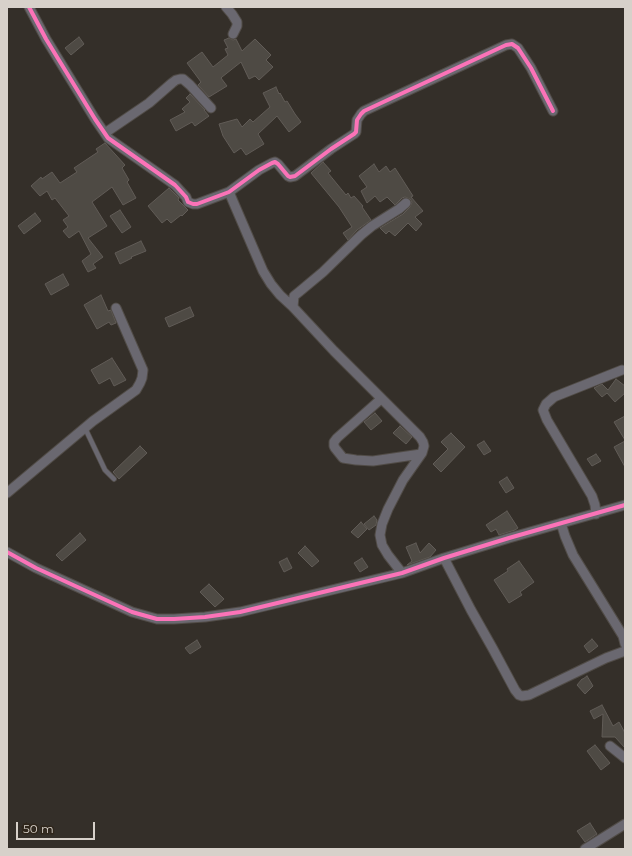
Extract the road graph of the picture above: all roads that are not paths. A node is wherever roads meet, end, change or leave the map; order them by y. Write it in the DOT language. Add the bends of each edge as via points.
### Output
graph roads {
  1 [pos="29,7"];
  2 [pos="226,7"];
  3 [pos="233,34"];
  4 [pos="211,108"];
  5 [pos="553,111"];
  6 [pos="105,133"];
  7 [pos="229,192"];
  8 [pos="406,203"];
  9 [pos="293,307"];
  10 [pos="116,308"];
  11 [pos="622,370"];
  12 [pos="381,399"];
  13 [pos="85,428"];
  14 [pos="421,454"];
  15 [pos="114,480"];
  16 [pos="7,493"];
  17 [pos="625,505"];
  18 [pos="596,514"];
  19 [pos="562,529"];
  20 [pos="7,552"];
  21 [pos="444,558"];
  22 [pos="402,573"];
  23 [pos="625,644"];
  24 [pos="625,651"];
  25 [pos="610,746"];
  26 [pos="625,758"];
  27 [pos="625,824"];
  28 [pos="584,849"];
  1 -- 6 [label="street" via="94,119"];
  2 -- 3 [label="street" via="237,22"];
  4 -- 6 [label="street" via="190,84 180,79"];
  5 -- 7 [label="street" via="531,68 516,45 512,44 364,111 357,120 354,134 295,176 290,177 275,162 259,170"];
  6 -- 7 [label="street" via="112,141 175,185 188,202 197,204"];
  7 -- 9 [label="street" via="263,271 280,295"];
  8 -- 9 [label="street" via="361,235 294,296"];
  9 -- 12 [label="street"];
  10 -- 13 [label="street" via="143,370 142,378 136,390"];
  11 -- 18 [label="street" via="554,397 543,410 592,496"];
  12 -- 14 [label="street" via="420,437 424,446"];
  12 -- 14 [label="street" via="336,438 335,448 343,458 356,460 373,461"];
  13 -- 15 [label="lane" via="106,470"];
  13 -- 16 [label="street"];
  14 -- 22 [label="street" via="388,508 380,535 382,545"];
  17 -- 18 [label="street"];
  18 -- 19 [label="street"];
  19 -- 21 [label="street"];
  19 -- 23 [label="street" via="573,555"];
  20 -- 22 [label="street" via="132,612 164,619 240,612"];
  21 -- 22 [label="street"];
  21 -- 24 [label="street" via="519,695 529,695"];
  25 -- 26 [label="street"];
  27 -- 28 [label="street"];
}
